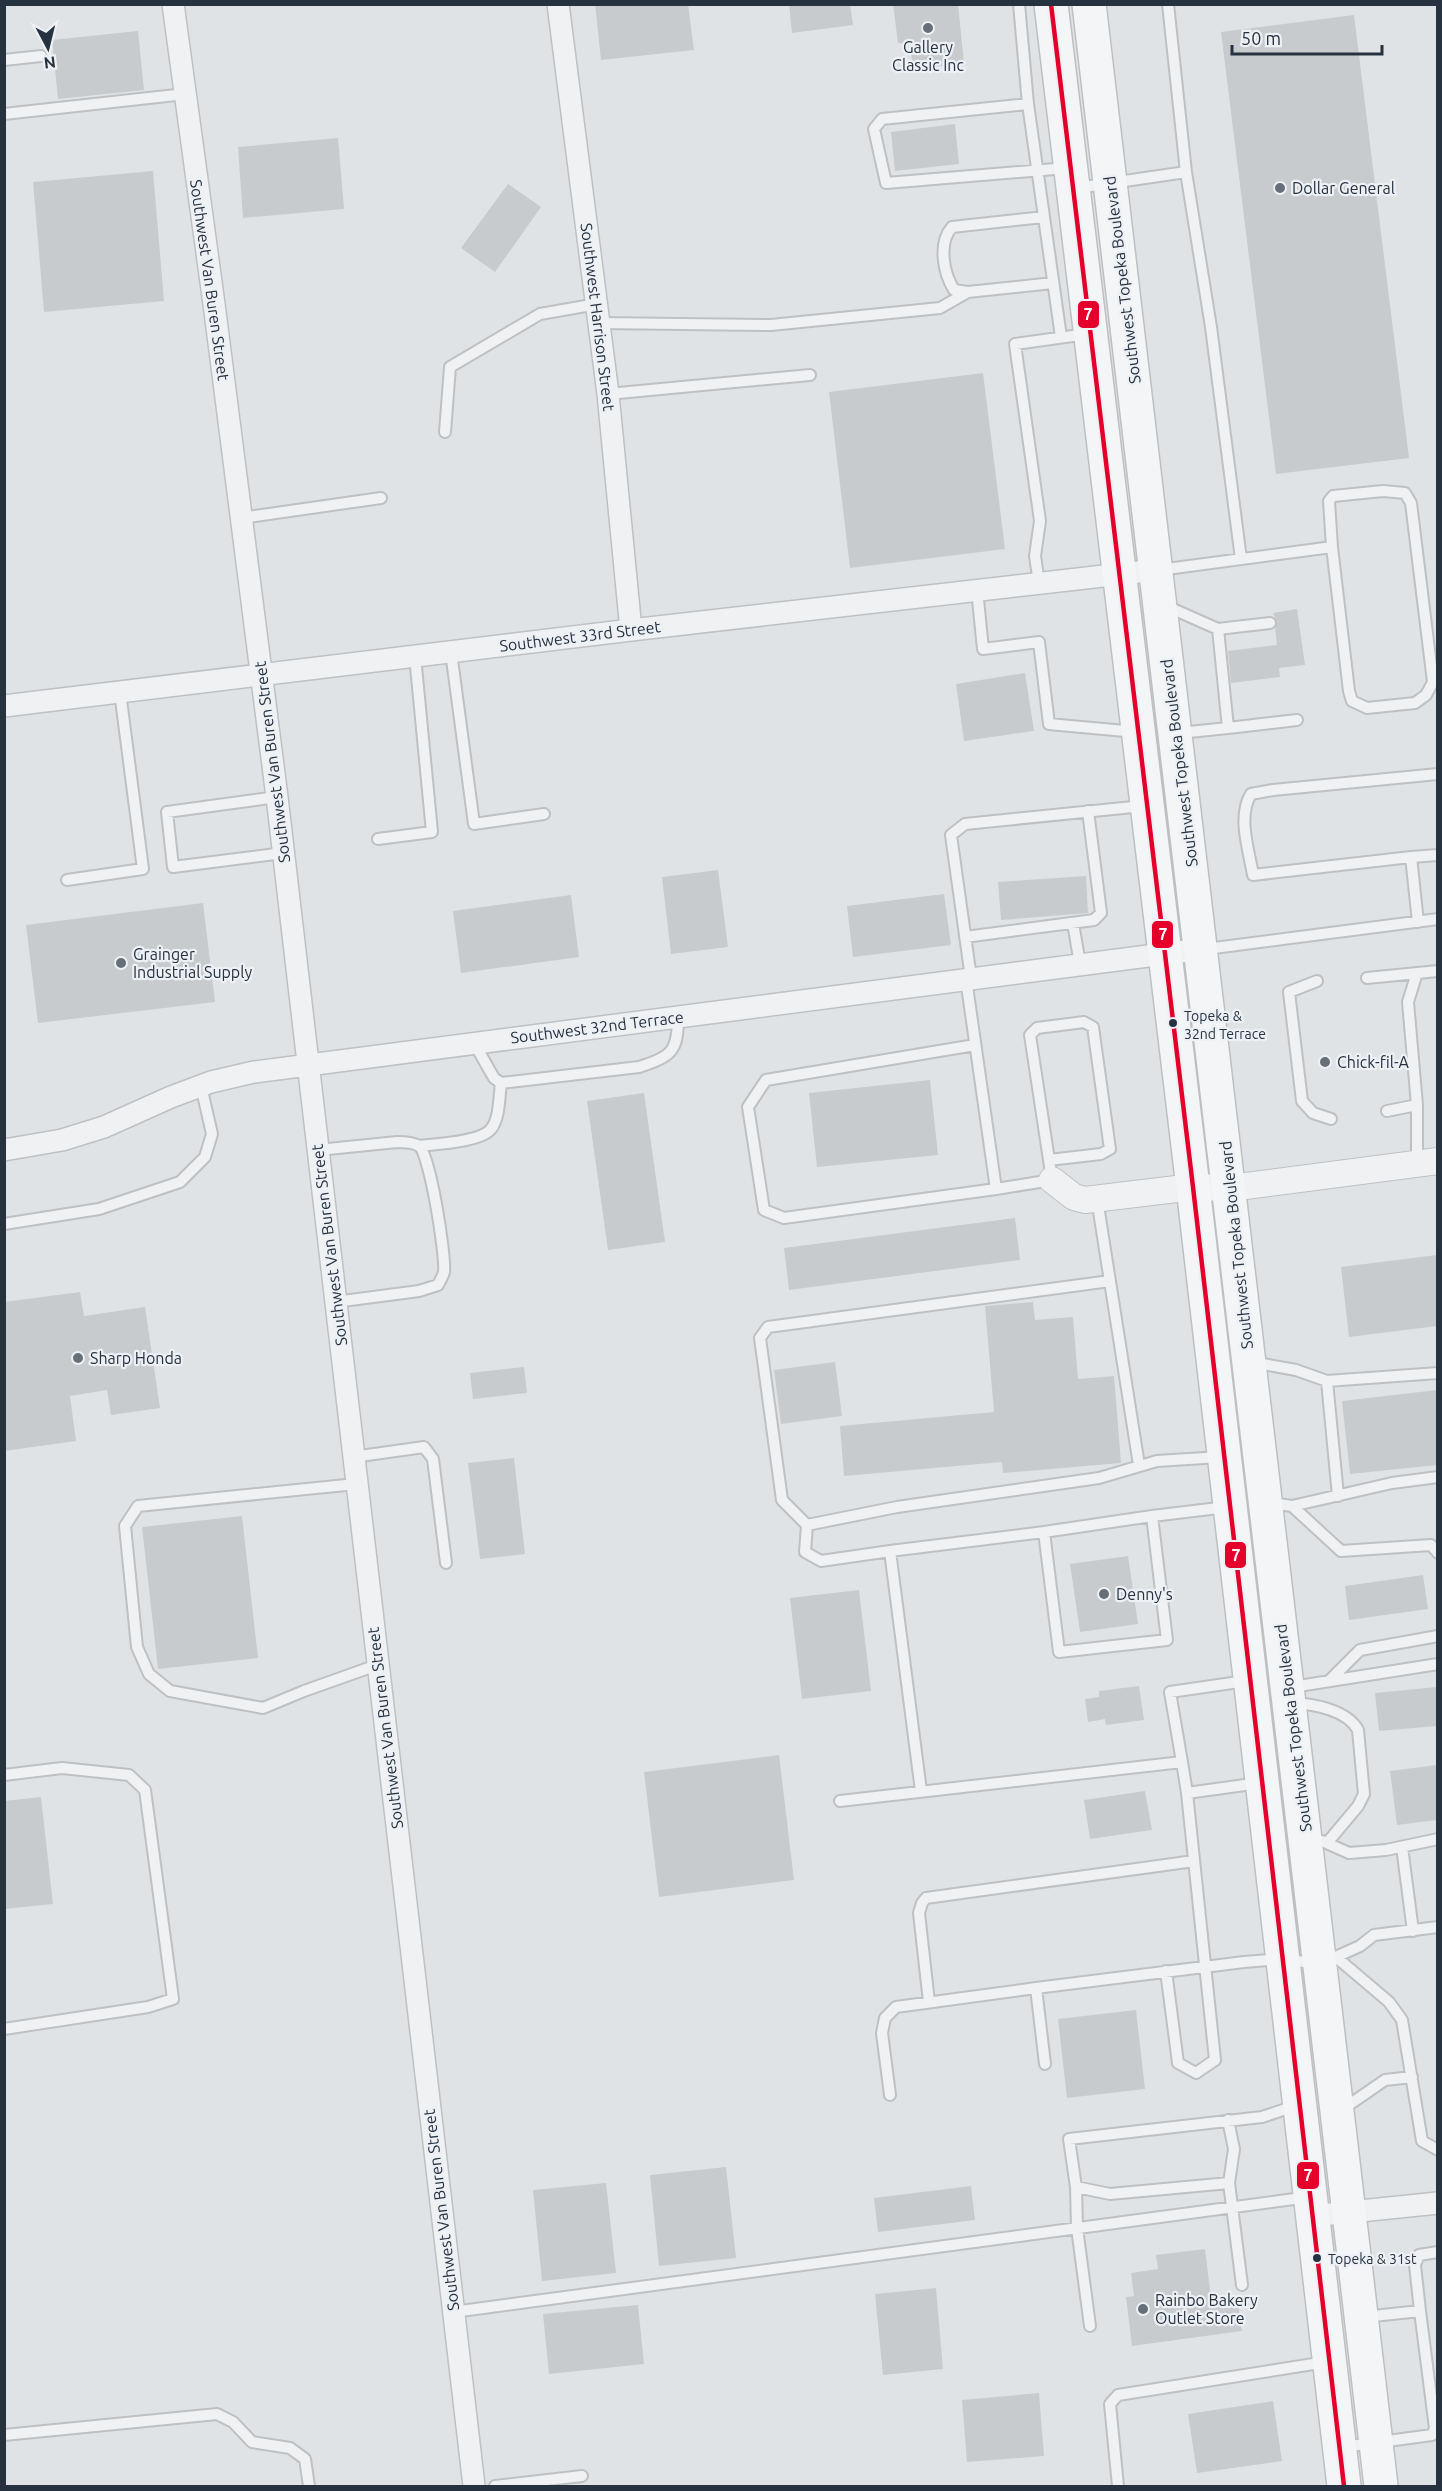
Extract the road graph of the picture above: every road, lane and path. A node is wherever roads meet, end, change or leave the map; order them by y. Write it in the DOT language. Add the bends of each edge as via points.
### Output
graph roads {
  1 [pos="172,4"];
  2 [pos="558,4"];
  3 [pos="1019,4"];
  4 [pos="1051,4"];
  5 [pos="1089,4"];
  6 [pos="1168,4"];
  7 [pos="41,56"];
  8 [pos="4,60"];
  9 [pos="185,94"];
  10 [pos="1028,104"];
  11 [pos="4,114"];
  12 [pos="1038,170"];
  13 [pos="1186,172"];
  14 [pos="1072,178"];
  15 [pos="1110,184"];
  16 [pos="1044,217"];
  17 [pos="1053,283"];
  18 [pos="968,292"];
  19 [pos="598,314"];
  20 [pos="1075,335"];
  21 [pos="810,375"];
  22 [pos="608,394"];
  23 [pos="445,432"];
  24 [pos="381,498"];
  25 [pos="242,518"];
  26 [pos="1332,547"];
  27 [pos="1241,559"];
  28 [pos="1156,570"];
  29 [pos="1119,574"];
  30 [pos="1039,583"];
  31 [pos="977,590"];
  32 [pos="1160,603"];
  33 [pos="1270,623"];
  34 [pos="1218,629"];
  35 [pos="631,630"];
  36 [pos="451,652"];
  37 [pos="415,656"];
  38 [pos="261,675"];
  39 [pos="120,692"];
  40 [pos="4,706"];
  41 [pos="1297,720"];
  42 [pos="1228,728"];
  43 [pos="1137,732"];
  44 [pos="1176,733"];
  45 [pos="1437,774"];
  46 [pos="277,797"];
  47 [pos="1146,806"];
  48 [pos="1088,812"];
  49 [pos="544,814"];
  50 [pos="378,839"];
  51 [pos="283,853"];
  52 [pos="1437,855"];
  53 [pos="1411,857"];
  54 [pos="67,880"];
  55 [pos="1437,919"];
  56 [pos="1418,922"];
  57 [pos="1073,923"];
  58 [pos="965,936"];
  59 [pos="1202,949"];
  60 [pos="1163,954"];
  61 [pos="1080,964"];
  62 [pos="1437,971"];
  63 [pos="1417,974"];
  64 [pos="968,978"];
  65 [pos="1367,978"];
  66 [pos="1317,981"];
  67 [pos="678,1016"];
  68 [pos="474,1042"];
  69 [pos="975,1045"];
  70 [pos="308,1064"];
  71 [pos="501,1083"];
  72 [pos="201,1086"];
  73 [pos="1417,1105"];
  74 [pos="1388,1111"];
  75 [pos="1331,1119"];
  76 [pos="419,1146"];
  77 [pos="4,1150"];
  78 [pos="318,1150"];
  79 [pos="1427,1162"];
  80 [pos="1050,1170"];
  81 [pos="1193,1187"];
  82 [pos="1230,1188"];
  83 [pos="996,1190"];
  84 [pos="1097,1199"];
  85 [pos="4,1224"];
  86 [pos="1110,1281"];
  87 [pos="335,1302"];
  88 [pos="1249,1361"];
  89 [pos="1437,1373"];
  90 [pos="1327,1381"];
  91 [pos="353,1457"];
  92 [pos="1224,1457"];
  93 [pos="1138,1466"];
  94 [pos="1437,1477"];
  95 [pos="356,1484"];
  96 [pos="1338,1496"];
  97 [pos="1278,1504"];
  98 [pos="1230,1506"];
  99 [pos="1152,1516"];
  100 [pos="807,1525"];
  101 [pos="1044,1532"];
  102 [pos="890,1551"];
  103 [pos="1437,1553"];
  104 [pos="446,1563"];
  105 [pos="1437,1635"];
  106 [pos="1437,1664"];
  107 [pos="377,1665"];
  108 [pos="1329,1681"];
  109 [pos="1250,1685"];
  110 [pos="1290,1695"];
  111 [pos="1182,1762"];
  112 [pos="4,1775"];
  113 [pos="1261,1783"];
  114 [pos="921,1791"];
  115 [pos="1187,1793"];
  116 [pos="840,1801"];
  117 [pos="1316,1838"];
  118 [pos="1437,1839"];
  119 [pos="1402,1847"];
  120 [pos="1194,1861"];
  121 [pos="1437,1928"];
  122 [pos="1413,1931"];
  123 [pos="1281,1959"];
  124 [pos="1328,1961"];
  125 [pos="1204,1966"];
  126 [pos="1166,1971"];
  127 [pos="1036,1988"];
  128 [pos="929,2002"];
  129 [pos="4,2029"];
  130 [pos="1045,2064"];
  131 [pos="1412,2077"];
  132 [pos="890,2095"];
  133 [pos="1298,2105"];
  134 [pos="1338,2113"];
  135 [pos="1228,2120"];
  136 [pos="1437,2150"];
  137 [pos="1229,2183"];
  138 [pos="1076,2187"];
  139 [pos="1437,2203"];
  140 [pos="1310,2206"];
  141 [pos="1234,2207"];
  142 [pos="1349,2213"];
  143 [pos="1077,2228"];
  144 [pos="1437,2252"];
  145 [pos="1242,2285"];
  146 [pos="1420,2311"];
  147 [pos="453,2312"];
  148 [pos="1361,2317"];
  149 [pos="1090,2326"];
  150 [pos="1329,2362"];
  151 [pos="1434,2380"];
  152 [pos="1435,2432"];
  153 [pos="4,2435"];
  154 [pos="1376,2443"];
  155 [pos="1339,2447"];
  156 [pos="582,2476"];
  157 [pos="309,2487"];
  158 [pos="474,2487"];
  159 [pos="495,2487"];
  160 [pos="1118,2487"];
  161 [pos="1344,2487"];
  162 [pos="1382,2487"];
  1 -- 9 [label="street, Southwest Van Buren Street"];
  2 -- 19 [label="street, Southwest Harrison Street"];
  3 -- 10 [label="lane"];
  4 -- 14 [label="main road"];
  5 -- 15 [label="main road, Southwest Topeka Boulevard"];
  6 -- 13 [label="lane"];
  7 -- 8 [label="lane"];
  9 -- 11 [label="lane"];
  9 -- 25 [label="street, Southwest Van Buren Street"];
  10 -- 12 [label="lane"];
  10 -- 12 [label="lane" via="882,119 874,129 886,183"];
  12 -- 14 [label="lane"];
  12 -- 16 [label="lane"];
  13 -- 15 [label="lane"];
  13 -- 27 [label="lane"];
  14 -- 15 [label="lane"];
  14 -- 20 [label="main road"];
  15 -- 28 [label="main road, Southwest Topeka Boulevard"];
  16 -- 17 [label="lane"];
  16 -- 18 [label="lane" via="952,226 944,236 948,279 954,290"];
  17 -- 18 [label="lane"];
  17 -- 20 [label="lane"];
  18 -- 19 [label="lane" via="940,308 771,325"];
  19 -- 22 [label="street, Southwest Harrison Street"];
  19 -- 23 [label="lane" via="540,314 450,367"];
  20 -- 29 [label="main road"];
  20 -- 30 [label="lane" via="1015,344 1040,521 1035,556"];
  21 -- 22 [label="lane"];
  22 -- 35 [label="street, Southwest Harrison Street"];
  24 -- 25 [label="lane"];
  25 -- 38 [label="street, Southwest Van Buren Street"];
  26 -- 26 [label="lane" via="1352,701 1366,708 1415,703 1426,695 1433,682 1411,503 1405,493 1383,490 1334,496 1329,501"];
  26 -- 27 [label="lane"];
  27 -- 28 [label="lane"];
  28 -- 29 [label="street, Southwest 33rd Street"];
  28 -- 32 [label="main road, Southwest Topeka Boulevard"];
  29 -- 30 [label="street, Southwest 33rd Street"];
  29 -- 43 [label="main road"];
  30 -- 31 [label="street, Southwest 33rd Street"];
  31 -- 35 [label="street, Southwest 33rd Street"];
  31 -- 43 [label="lane" via="983,649 1039,642 1049,724"];
  32 -- 34 [label="lane"];
  32 -- 44 [label="main road, Southwest Topeka Boulevard"];
  33 -- 34 [label="lane"];
  34 -- 42 [label="lane"];
  35 -- 36 [label="street, Southwest 33rd Street"];
  36 -- 37 [label="street, Southwest 33rd Street"];
  36 -- 49 [label="lane" via="474,824"];
  37 -- 38 [label="street, Southwest 33rd Street"];
  37 -- 50 [label="lane" via="432,832"];
  38 -- 39 [label="street, Southwest 33rd Street"];
  38 -- 46 [label="street, Southwest Van Buren Street"];
  39 -- 40 [label="street, Southwest 33rd Street"];
  39 -- 54 [label="lane" via="143,869"];
  41 -- 42 [label="lane"];
  42 -- 44 [label="lane"];
  43 -- 47 [label="main road"];
  44 -- 59 [label="main road, Southwest Topeka Boulevard"];
  45 -- 53 [label="lane" via="1251,794 1246,802 1253,875"];
  46 -- 51 [label="street, Southwest Van Buren Street"];
  46 -- 51 [label="lane" via="167,812 173,867"];
  47 -- 48 [label="lane"];
  47 -- 60 [label="main road"];
  48 -- 57 [label="lane" via="1101,913 1094,920"];
  48 -- 58 [label="lane" via="965,824 951,835"];
  51 -- 70 [label="street, Southwest Van Buren Street"];
  52 -- 53 [label="lane"];
  53 -- 56 [label="lane"];
  55 -- 56 [label="lane"];
  56 -- 59 [label="lane"];
  57 -- 58 [label="lane"];
  57 -- 61 [label="lane"];
  58 -- 64 [label="lane"];
  59 -- 60 [label="street, Southwest 32nd Terrace"];
  59 -- 82 [label="main road, Southwest Topeka Boulevard"];
  60 -- 61 [label="street, Southwest 32nd Terrace"];
  60 -- 81 [label="main road"];
  61 -- 64 [label="street, Southwest 32nd Terrace"];
  62 -- 63 [label="lane"];
  63 -- 65 [label="lane"];
  63 -- 73 [label="lane" via="1408,1002"];
  64 -- 67 [label="street, Southwest 32nd Terrace"];
  64 -- 69 [label="lane"];
  66 -- 75 [label="lane" via="1289,992 1302,1101 1313,1113"];
  67 -- 68 [label="street, Southwest 32nd Terrace"];
  67 -- 71 [label="lane" via="678,1039 672,1053 660,1060 639,1067"];
  68 -- 70 [label="street, Southwest 32nd Terrace"];
  68 -- 71 [label="lane" via="494,1078"];
  69 -- 83 [label="lane"];
  69 -- 83 [label="lane" via="766,1080 748,1107 764,1210 784,1218"];
  70 -- 72 [label="street, Southwest 32nd Terrace" via="254,1071"];
  70 -- 78 [label="street, Southwest Van Buren Street"];
  71 -- 76 [label="lane" via="491,1129 480,1136"];
  72 -- 77 [label="street, Southwest 32nd Terrace" via="104,1127 62,1140"];
  72 -- 85 [label="lane" via="212,1134 205,1156 180,1182 99,1209"];
  73 -- 74 [label="lane"];
  73 -- 79 [label="lane"];
  76 -- 78 [label="lane" via="397,1142"];
  76 -- 87 [label="lane" via="426,1154 440,1228 444,1273 438,1285"];
  78 -- 87 [label="street, Southwest Van Buren Street"];
  79 -- 82 [label="street"];
  80 -- 80 [label="lane" via="1110,1149 1093,1027 1084,1022 1037,1028 1030,1035"];
  80 -- 83 [label="lane"];
  80 -- 84 [label="street" via="1074,1197"];
  81 -- 82 [label="street"];
  81 -- 84 [label="street"];
  81 -- 92 [label="main road"];
  82 -- 88 [label="main road, Southwest Topeka Boulevard"];
  84 -- 86 [label="lane"];
  86 -- 93 [label="lane"];
  86 -- 100 [label="lane" via="768,1328 760,1338 782,1500"];
  87 -- 91 [label="street, Southwest Van Buren Street"];
  88 -- 90 [label="lane"];
  88 -- 97 [label="main road, Southwest Topeka Boulevard"];
  89 -- 90 [label="lane"];
  90 -- 96 [label="lane"];
  91 -- 95 [label="street, Southwest Van Buren Street"];
  91 -- 104 [label="lane" via="424,1447 433,1459"];
  92 -- 93 [label="lane"];
  92 -- 98 [label="main road"];
  93 -- 100 [label="lane" via="1099,1478 897,1507"];
  94 -- 96 [label="lane"];
  95 -- 107 [label="street, Southwest Van Buren Street"];
  95 -- 107 [label="lane" via="138,1506 125,1526 137,1647 149,1674 170,1691 263,1708"];
  96 -- 97 [label="lane"];
  97 -- 98 [label="main road"];
  97 -- 103 [label="lane" via="1341,1551 1431,1545"];
  97 -- 110 [label="main road, Southwest Topeka Boulevard"];
  98 -- 99 [label="lane"];
  98 -- 109 [label="main road"];
  99 -- 101 [label="lane"];
  99 -- 101 [label="lane" via="1167,1640 1059,1652"];
  100 -- 102 [label="lane" via="805,1552 821,1561"];
  101 -- 102 [label="lane"];
  102 -- 114 [label="lane"];
  105 -- 108 [label="lane" via="1360,1650"];
  106 -- 108 [label="lane"];
  107 -- 147 [label="street, Southwest Van Buren Street"];
  108 -- 110 [label="lane"];
  109 -- 110 [label="main road"];
  109 -- 111 [label="lane" via="1170,1692"];
  109 -- 113 [label="main road"];
  110 -- 117 [label="main road, Southwest Topeka Boulevard"];
  110 -- 117 [label="lane" via="1353,1722 1358,1730 1364,1794 1358,1806"];
  111 -- 114 [label="lane"];
  111 -- 115 [label="lane"];
  112 -- 129 [label="lane" via="62,1768 129,1775 145,1790 173,1999 148,2007"];
  113 -- 115 [label="lane"];
  113 -- 123 [label="main road"];
  114 -- 116 [label="lane"];
  115 -- 120 [label="lane"];
  117 -- 119 [label="lane" via="1349,1853"];
  117 -- 124 [label="main road, Southwest Topeka Boulevard"];
  118 -- 119 [label="lane"];
  119 -- 122 [label="lane"];
  120 -- 125 [label="lane"];
  120 -- 128 [label="lane" via="926,1898 919,1913"];
  121 -- 122 [label="lane"];
  122 -- 124 [label="lane" via="1374,1935"];
  123 -- 124 [label="lane"];
  123 -- 125 [label="lane"];
  123 -- 133 [label="main road"];
  124 -- 131 [label="lane" via="1389,2002 1402,2020"];
  124 -- 134 [label="main road, Southwest Topeka Boulevard"];
  125 -- 126 [label="lane"];
  125 -- 126 [label="lane" via="1215,2060 1196,2073 1178,2063"];
  126 -- 127 [label="lane"];
  127 -- 128 [label="lane"];
  127 -- 130 [label="lane"];
  128 -- 132 [label="lane" via="896,2007 885,2018 882,2033"];
  131 -- 134 [label="lane" via="1385,2080"];
  131 -- 136 [label="lane" via="1422,2141"];
  133 -- 135 [label="lane" via="1262,2117"];
  133 -- 140 [label="main road"];
  134 -- 142 [label="main road, Southwest Topeka Boulevard"];
  135 -- 137 [label="lane" via="1234,2149"];
  135 -- 138 [label="lane" via="1069,2139"];
  137 -- 138 [label="lane" via="1110,2194"];
  137 -- 141 [label="lane"];
  138 -- 143 [label="lane"];
  139 -- 142 [label="street"];
  140 -- 141 [label="lane"];
  140 -- 142 [label="street"];
  140 -- 150 [label="main road"];
  141 -- 143 [label="lane"];
  141 -- 145 [label="lane"];
  142 -- 148 [label="main road, Southwest Topeka Boulevard"];
  143 -- 147 [label="lane"];
  143 -- 149 [label="lane"];
  144 -- 146 [label="lane" via="1419,2255 1415,2265"];
  146 -- 148 [label="lane"];
  146 -- 151 [label="lane"];
  147 -- 158 [label="street, Southwest Van Buren Street"];
  148 -- 154 [label="main road, Southwest Topeka Boulevard"];
  150 -- 155 [label="main road"];
  150 -- 160 [label="lane" via="1118,2394 1110,2404"];
  151 -- 152 [label="lane"];
  152 -- 154 [label="lane"];
  153 -- 157 [label="lane" via="217,2414 233,2422 252,2442 290,2448 305,2459"];
  154 -- 155 [label="lane"];
  154 -- 162 [label="main road, Southwest Topeka Boulevard"];
  155 -- 161 [label="main road"];
  156 -- 159 [label="lane"];
}
